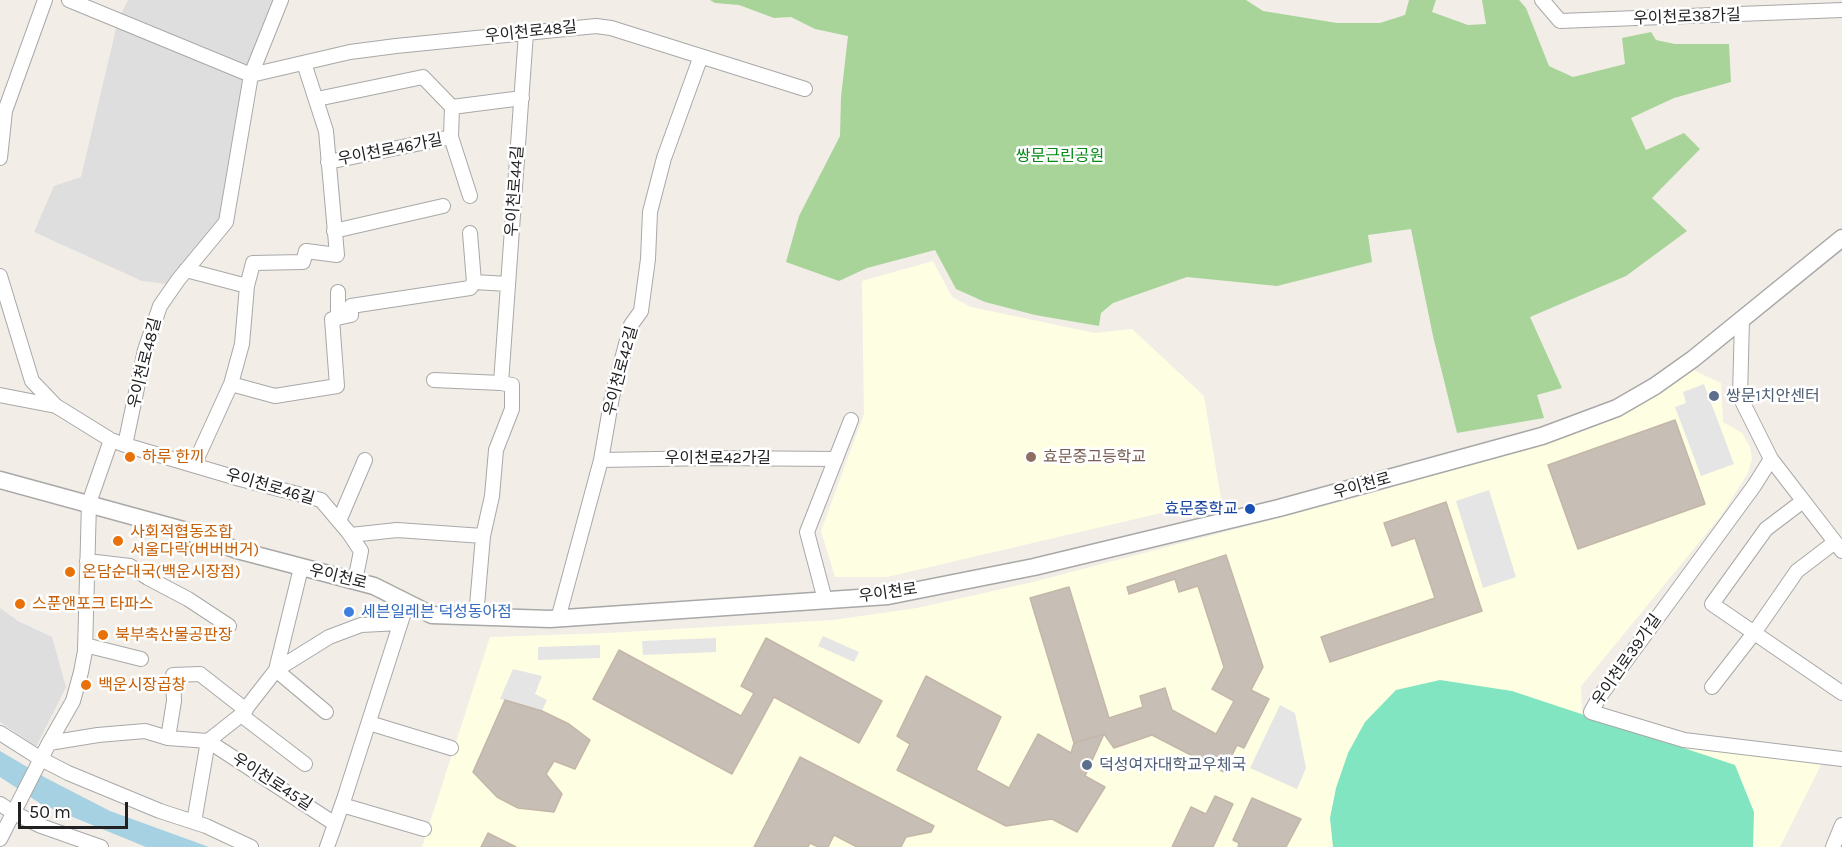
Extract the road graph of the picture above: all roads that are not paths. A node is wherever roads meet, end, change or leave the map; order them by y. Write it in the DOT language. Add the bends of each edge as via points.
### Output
graph roads {
  1 [pos="45,0"];
  2 [pos="69,0"];
  3 [pos="281,0"];
  4 [pos="1542,0"];
  5 [pos="1842,10"];
  6 [pos="526,33"];
  7 [pos="701,56"];
  8 [pos="304,63"];
  9 [pos="251,75"];
  10 [pos="805,89"];
  11 [pos="522,98"];
  12 [pos="316,99"];
  13 [pos="452,108"];
  14 [pos="2,110"];
  15 [pos="451,137"];
  16 [pos="0,158"];
  17 [pos="328,162"];
  18 [pos="470,196"];
  19 [pos="443,206"];
  20 [pos="334,231"];
  21 [pos="470,233"];
  22 [pos="1842,238"];
  23 [pos="186,270"];
  24 [pos="0,276"];
  25 [pos="474,282"];
  26 [pos="508,284"];
  27 [pos="247,286"];
  28 [pos="338,292"];
  29 [pos="338,318"];
  30 [pos="1742,320"];
  31 [pos="434,380"];
  32 [pos="501,383"];
  33 [pos="231,384"];
  34 [pos="0,395"];
  35 [pos="56,406"];
  36 [pos="851,420"];
  37 [pos="111,440"];
  38 [pos="125,445"];
  39 [pos="836,459"];
  40 [pos="1771,459"];
  41 [pos="365,460"];
  42 [pos="601,460"];
  43 [pos="194,465"];
  44 [pos="0,480"];
  45 [pos="1803,501"];
  46 [pos="89,503"];
  47 [pos="339,521"];
  48 [pos="351,536"];
  49 [pos="483,536"];
  50 [pos="1839,546"];
  51 [pos="87,561"];
  52 [pos="302,568"];
  53 [pos="355,581"];
  54 [pos="825,600"];
  55 [pos="407,603"];
  56 [pos="476,617"];
  57 [pos="558,619"];
  58 [pos="400,622"];
  59 [pos="230,626"];
  60 [pos="1754,633"];
  61 [pos="85,645"];
  62 [pos="141,659"];
  63 [pos="276,670"];
  64 [pos="1712,687"];
  65 [pos="1842,693"];
  66 [pos="243,712"];
  67 [pos="326,712"];
  68 [pos="369,723"];
  69 [pos="0,733"];
  70 [pos="168,738"];
  71 [pos="208,741"];
  72 [pos="49,743"];
  73 [pos="451,748"];
  74 [pos="41,759"];
  75 [pos="1842,759"];
  76 [pos="305,764"];
  77 [pos="0,804"];
  78 [pos="342,805"];
  79 [pos="14,813"];
  80 [pos="194,822"];
  81 [pos="335,824"];
  82 [pos="1842,825"];
  83 [pos="424,829"];
  84 [pos="0,839"];
  85 [pos="101,847"];
  86 [pos="251,847"];
  87 [pos="327,847"];
  88 [pos="1833,847"];
  1 -- 14 [label="street"];
  2 -- 9 [label="street"];
  3 -- 9 [label="street, 우이천로48길"];
  4 -- 5 [label="street, 우이천로38가길" via="1560,21"];
  6 -- 7 [label="street, 우이천로48길" via="596,26"];
  6 -- 8 [label="street, 우이천로48길" via="350,52"];
  6 -- 11 [label="street, 우이천로44길"];
  7 -- 10 [label="street, 우이천로48길"];
  7 -- 42 [label="street, 우이천로42길" via="664,158 650,212 641,311 630,325"];
  8 -- 9 [label="street, 우이천로48길"];
  8 -- 12 [label="street, 우이천로46가길"];
  9 -- 23 [label="street, 우이천로48길" via="226,222"];
  11 -- 13 [label="street"];
  11 -- 26 [label="street, 우이천로44길"];
  12 -- 13 [label="street" via="423,77"];
  12 -- 17 [label="street, 우이천로46가길" via="326,132"];
  13 -- 15 [label="street, 우이천로46가길"];
  14 -- 16 [label="street"];
  15 -- 17 [label="street, 우이천로46가길"];
  15 -- 18 [label="street"];
  17 -- 20 [label="street, 우이천로46가길"];
  19 -- 20 [label="street"];
  20 -- 27 [label="street, 우이천로46가길" via="337,255 306,251 303,262 253,262"];
  21 -- 25 [label="street"];
  22 -- 30 [label="street, 우이천로"];
  23 -- 27 [label="street"];
  23 -- 38 [label="street, 우이천로48길" via="160,306 145,350"];
  24 -- 35 [label="street" via="32,381"];
  25 -- 26 [label="street"];
  25 -- 29 [label="street" via="470,288 351,306 351,315"];
  26 -- 32 [label="street, 우이천로44길"];
  27 -- 33 [label="street, 우이천로46가길" via="242,344"];
  28 -- 29 [label="street"];
  29 -- 33 [label="street" via="332,319 337,386 275,396"];
  30 -- 40 [label="street" via="1740,397"];
  30 -- 54 [label="street, 우이천로" via="1693,359 1626,403 1542,436 1290,506 1034,567 888,596"];
  31 -- 32 [label="street"];
  32 -- 49 [label="street" via="512,385 512,409 496,450"];
  33 -- 43 [label="street, 우이천로46가길"];
  34 -- 35 [label="street"];
  35 -- 37 [label="street"];
  36 -- 39 [label="street"];
  37 -- 38 [label="street"];
  37 -- 46 [label="street"];
  38 -- 43 [label="street, 우이천로46길"];
  39 -- 42 [label="street, 우이천로42가길"];
  39 -- 54 [label="street" via="807,532"];
  40 -- 45 [label="street"];
  40 -- 75 [label="street, 우이천로39가길" via="1591,712 1684,740"];
  41 -- 47 [label="street"];
  42 -- 57 [label="street, 우이천로42길"];
  43 -- 47 [label="street, 우이천로46길" via="321,500"];
  44 -- 46 [label="street, 우이천로"];
  45 -- 50 [label="street"];
  45 -- 60 [label="street" via="1766,529 1712,604"];
  46 -- 51 [label="street"];
  46 -- 52 [label="street, 우이천로"];
  47 -- 48 [label="street, 우이천로46길"];
  48 -- 49 [label="street" via="397,530"];
  48 -- 53 [label="street, 우이천로46길" via="360,551"];
  49 -- 56 [label="street"];
  50 -- 60 [label="street" via="1797,571"];
  51 -- 59 [label="street" via="130,566"];
  51 -- 61 [label="street"];
  52 -- 53 [label="street, 우이천로"];
  52 -- 63 [label="street"];
  53 -- 55 [label="street, 우이천로"];
  54 -- 57 [label="street, 우이천로"];
  55 -- 56 [label="street, 우이천로" via="432,615"];
  55 -- 58 [label="street"];
  56 -- 57 [label="street, 우이천로"];
  58 -- 63 [label="street" via="361,626 329,637"];
  58 -- 68 [label="street"];
  60 -- 64 [label="street"];
  60 -- 65 [label="street"];
  61 -- 62 [label="street"];
  61 -- 72 [label="street" via="73,701"];
  63 -- 66 [label="street"];
  63 -- 67 [label="street"];
  66 -- 70 [label="street" via="200,674 173,675 174,701"];
  66 -- 71 [label="street"];
  66 -- 76 [label="street"];
  68 -- 73 [label="street"];
  68 -- 78 [label="street"];
  69 -- 74 [label="street"];
  70 -- 71 [label="street"];
  70 -- 72 [label="street" via="145,731"];
  71 -- 80 [label="street"];
  71 -- 81 [label="street, 우이천로45길"];
  72 -- 74 [label="street"];
  74 -- 79 [label="street"];
  74 -- 80 [label="street" via="120,795"];
  77 -- 79 [label="street"];
  78 -- 81 [label="street"];
  78 -- 83 [label="street"];
  79 -- 84 [label="street"];
  79 -- 85 [label="street"];
  80 -- 86 [label="street"];
  81 -- 87 [label="street"];
  82 -- 88 [label="street"];
}
